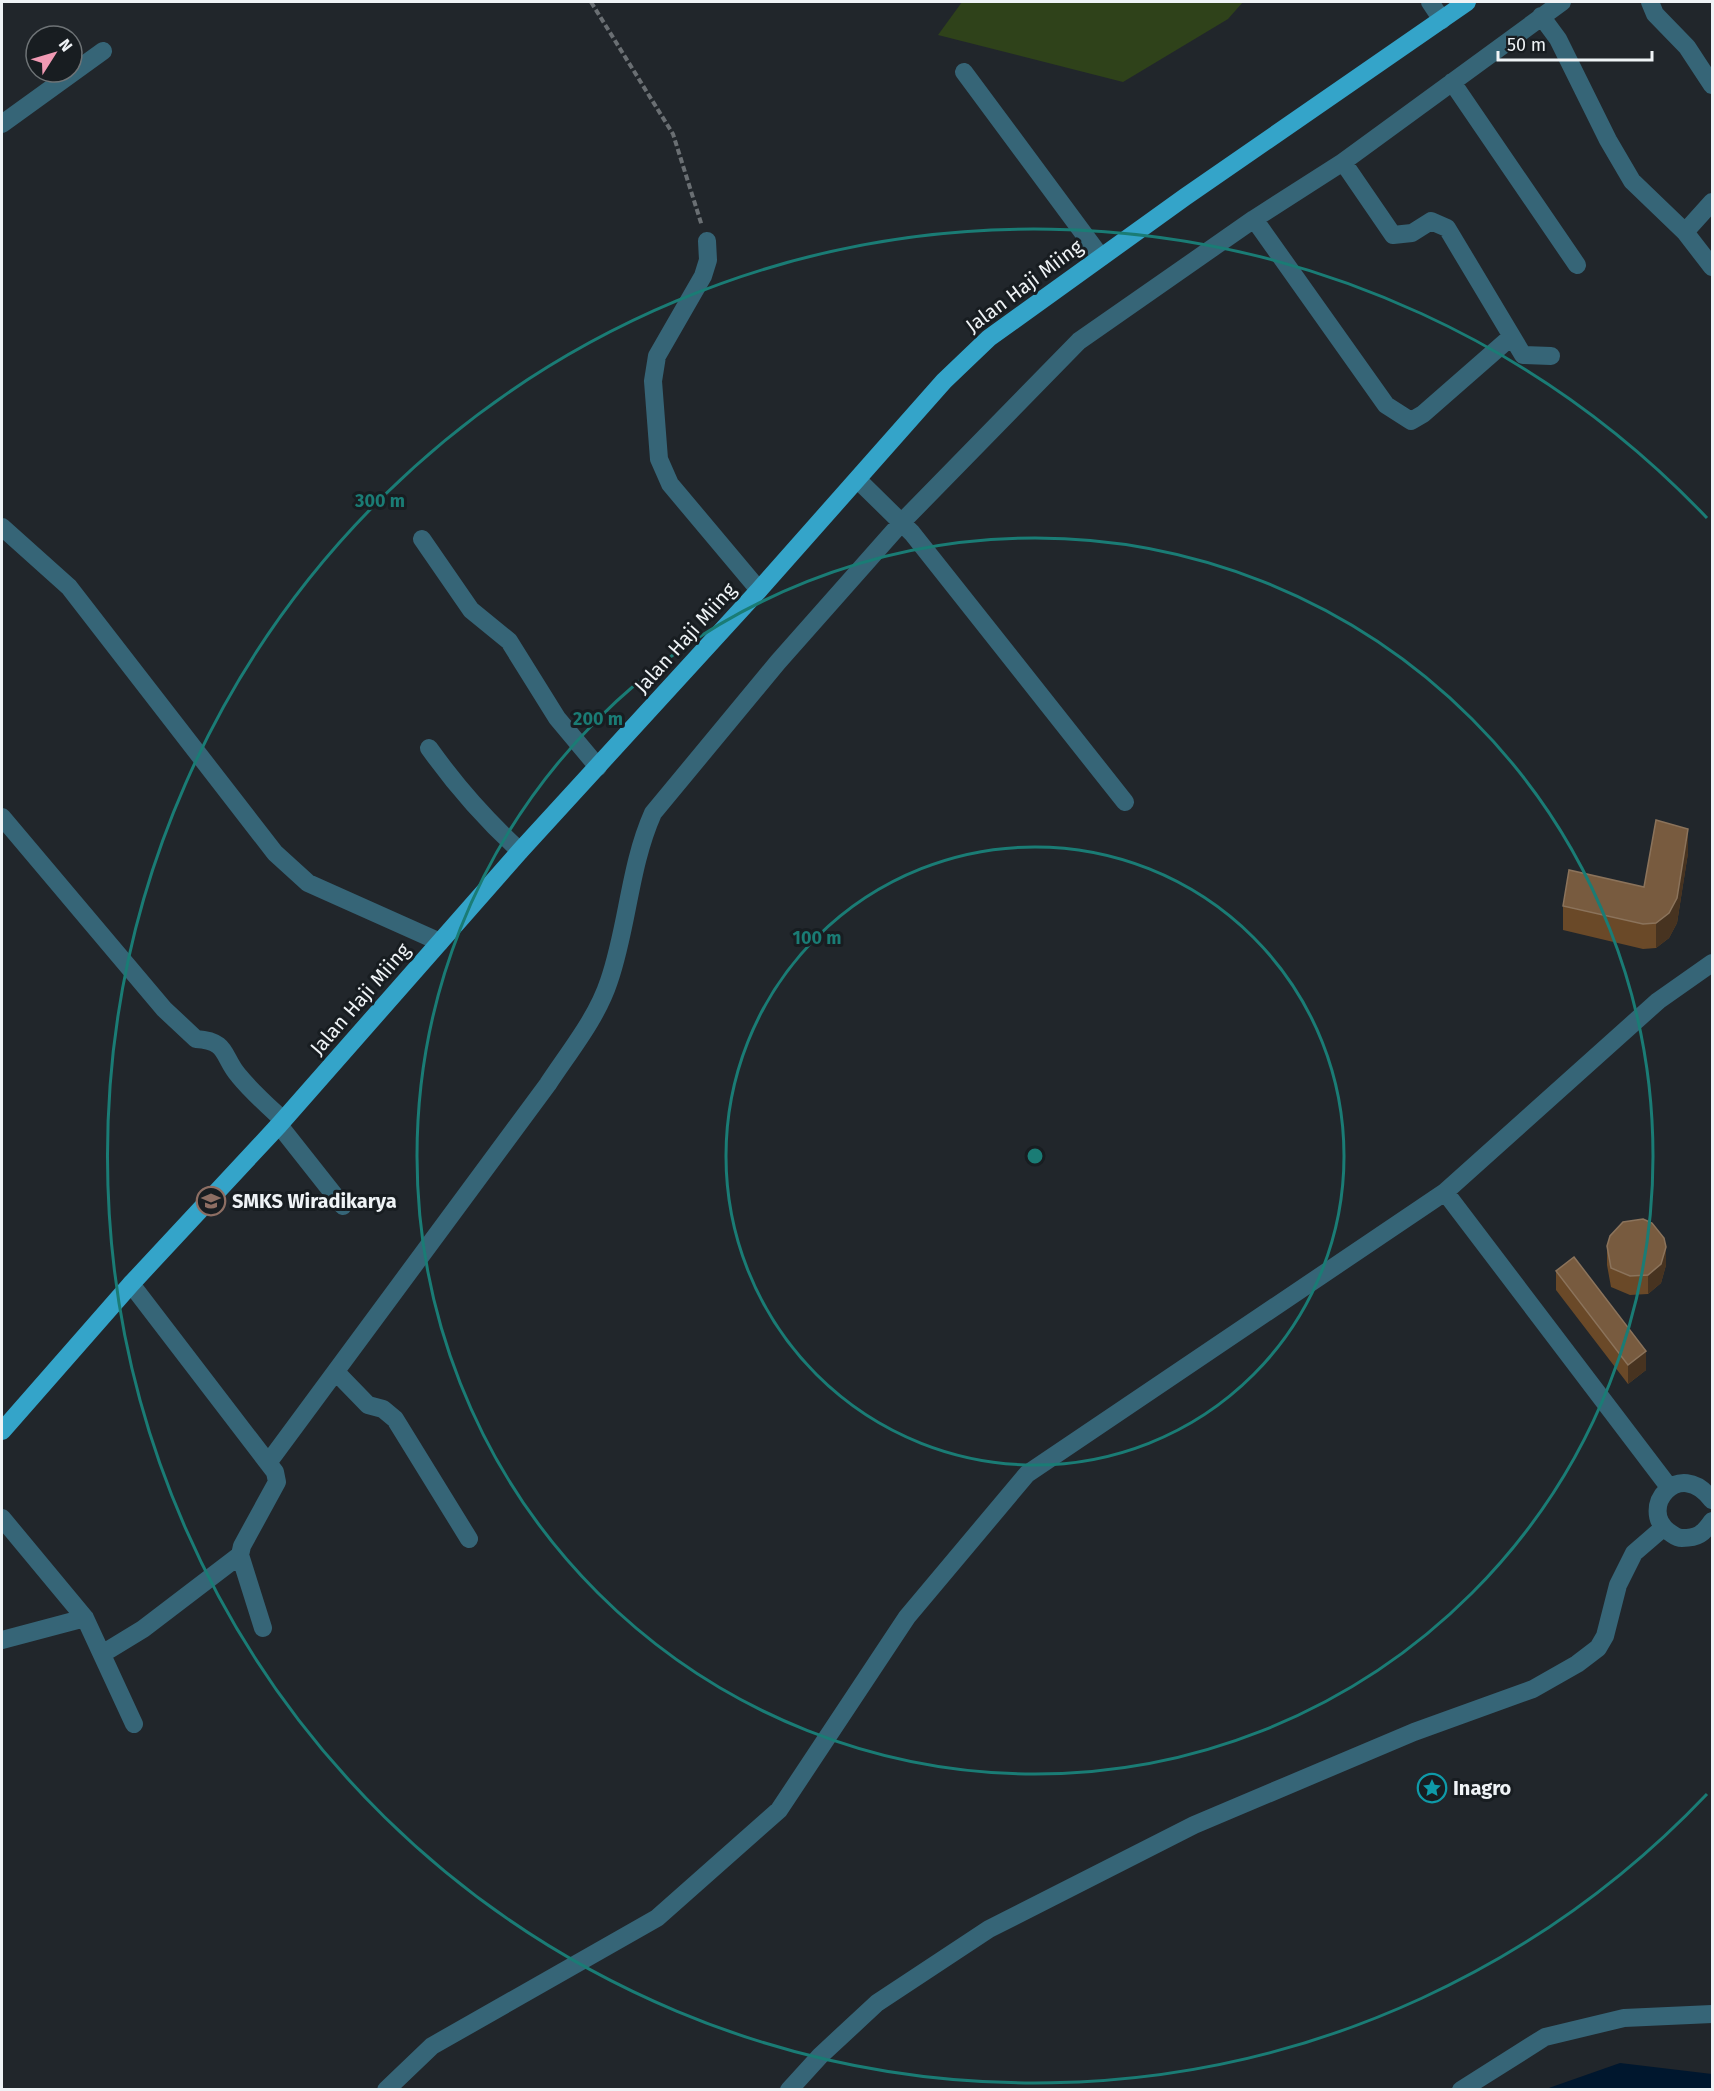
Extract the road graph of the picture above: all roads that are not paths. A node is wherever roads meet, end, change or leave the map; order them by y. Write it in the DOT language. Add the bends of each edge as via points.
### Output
graph roads {
  1 [pos="1430,2"];
  2 [pos="1467,2"];
  3 [pos="1562,2"];
  4 [pos="1650,2"];
  5 [pos="1541,16"];
  6 [pos="1442,20"];
  7 [pos="104,51"];
  8 [pos="964,72"];
  9 [pos="1452,82"];
  10 [pos="1713,85"];
  11 [pos="2,124"];
  12 [pos="1343,162"];
  13 [pos="1713,202"];
  14 [pos="1254,219"];
  15 [pos="1685,232"];
  16 [pos="707,241"];
  17 [pos="1101,257"];
  18 [pos="1577,265"];
  19 [pos="1713,267"];
  20 [pos="1511,337"];
  21 [pos="1551,356"];
  22 [pos="858,480"];
  23 [pos="902,522"];
  24 [pos="2,527"];
  25 [pos="422,539"];
  26 [pos="759,590"];
  27 [pos="429,748"];
  28 [pos="598,767"];
  29 [pos="1125,802"];
  30 [pos="2,817"];
  31 [pos="520,851"];
  32 [pos="440,942"];
  33 [pos="1713,963"];
  34 [pos="281,1123"];
  35 [pos="1444,1192"];
  36 [pos="343,1206"];
  37 [pos="131,1284"];
  38 [pos="336,1372"];
  39 [pos="2,1431"];
  40 [pos="268,1463"];
  41 [pos="1669,1487"];
  42 [pos="1709,1489"];
  43 [pos="2,1518"];
  44 [pos="1663,1528"];
  45 [pos="1710,1534"];
  46 [pos="470,1539"];
  47 [pos="240,1555"];
  48 [pos="85,1618"];
  49 [pos="263,1628"];
  50 [pos="2,1640"];
  51 [pos="102,1654"];
  52 [pos="134,1724"];
  53 [pos="1713,2014"];
  54 [pos="386,2090"];
  55 [pos="789,2090"];
  56 [pos="1461,2090"];
  1 -- 6 [label="street"];
  2 -- 6 [label="main road, Jalan Haji Miing"];
  3 -- 5 [label="street"];
  4 -- 10 [label="street" via="1655,14 1687,47"];
  5 -- 9 [label="street"];
  5 -- 15 [label="street" via="1558,39 1632,181"];
  6 -- 17 [label="main road, Jalan Haji Miing"];
  7 -- 11 [label="street"];
  8 -- 17 [label="street"];
  9 -- 12 [label="street"];
  9 -- 18 [label="street"];
  12 -- 14 [label="street"];
  12 -- 20 [label="street" via="1393,235 1412,233 1431,221 1447,228"];
  13 -- 15 [label="street"];
  14 -- 20 [label="street" via="1386,405 1411,421"];
  14 -- 23 [label="street" via="1079,341"];
  15 -- 19 [label="street"];
  16 -- 26 [label="street" via="708,260 703,276 657,356 652,381 660,459 670,484"];
  17 -- 22 [label="main road, Jalan Haji Miing" via="976,349"];
  20 -- 21 [label="street" via="1523,355"];
  22 -- 23 [label="street"];
  22 -- 26 [label="main road, Jalan Haji Miing"];
  23 -- 29 [label="street"];
  23 -- 38 [label="street" via="778,662 653,813 642,838 609,982 583,1030 549,1084"];
  24 -- 32 [label="street" via="69,587 275,853 308,883"];
  25 -- 28 [label="street" via="471,610 509,641 557,718"];
  26 -- 28 [label="main road, Jalan Haji Miing"];
  27 -- 31 [label="street" via="457,788"];
  28 -- 31 [label="main road, Jalan Haji Miing"];
  30 -- 34 [label="street" via="164,1009 196,1039 211,1040 229,1055 237,1074"];
  31 -- 32 [label="main road, Jalan Haji Miing"];
  32 -- 34 [label="main road, Jalan Haji Miing"];
  33 -- 35 [label="street" via="1658,1001"];
  34 -- 36 [label="street"];
  34 -- 37 [label="main road, Jalan Haji Miing"];
  35 -- 41 [label="street"];
  35 -- 54 [label="street" via="1027,1474 907,1617 779,1810 657,1918 432,2046"];
  37 -- 39 [label="main road, Jalan Haji Miing"];
  37 -- 40 [label="street"];
  38 -- 40 [label="street"];
  38 -- 46 [label="street" via="368,1405 383,1409 395,1419"];
  40 -- 47 [label="street" via="277,1482"];
  41 -- 42 [label="street" via="1686,1481"];
  41 -- 44 [label="street" via="1657,1510"];
  43 -- 48 [label="street"];
  44 -- 45 [label="street" via="1678,1538"];
  44 -- 55 [label="street" via="1634,1553 1618,1584 1605,1636 1598,1648 1577,1664 1533,1689 1414,1732 1194,1824 989,1929 877,2003"];
  47 -- 49 [label="street"];
  47 -- 51 [label="street" via="143,1629"];
  48 -- 50 [label="street"];
  48 -- 51 [label="street"];
  51 -- 52 [label="street"];
  53 -- 56 [label="street" via="1624,2018 1545,2037"];
}
